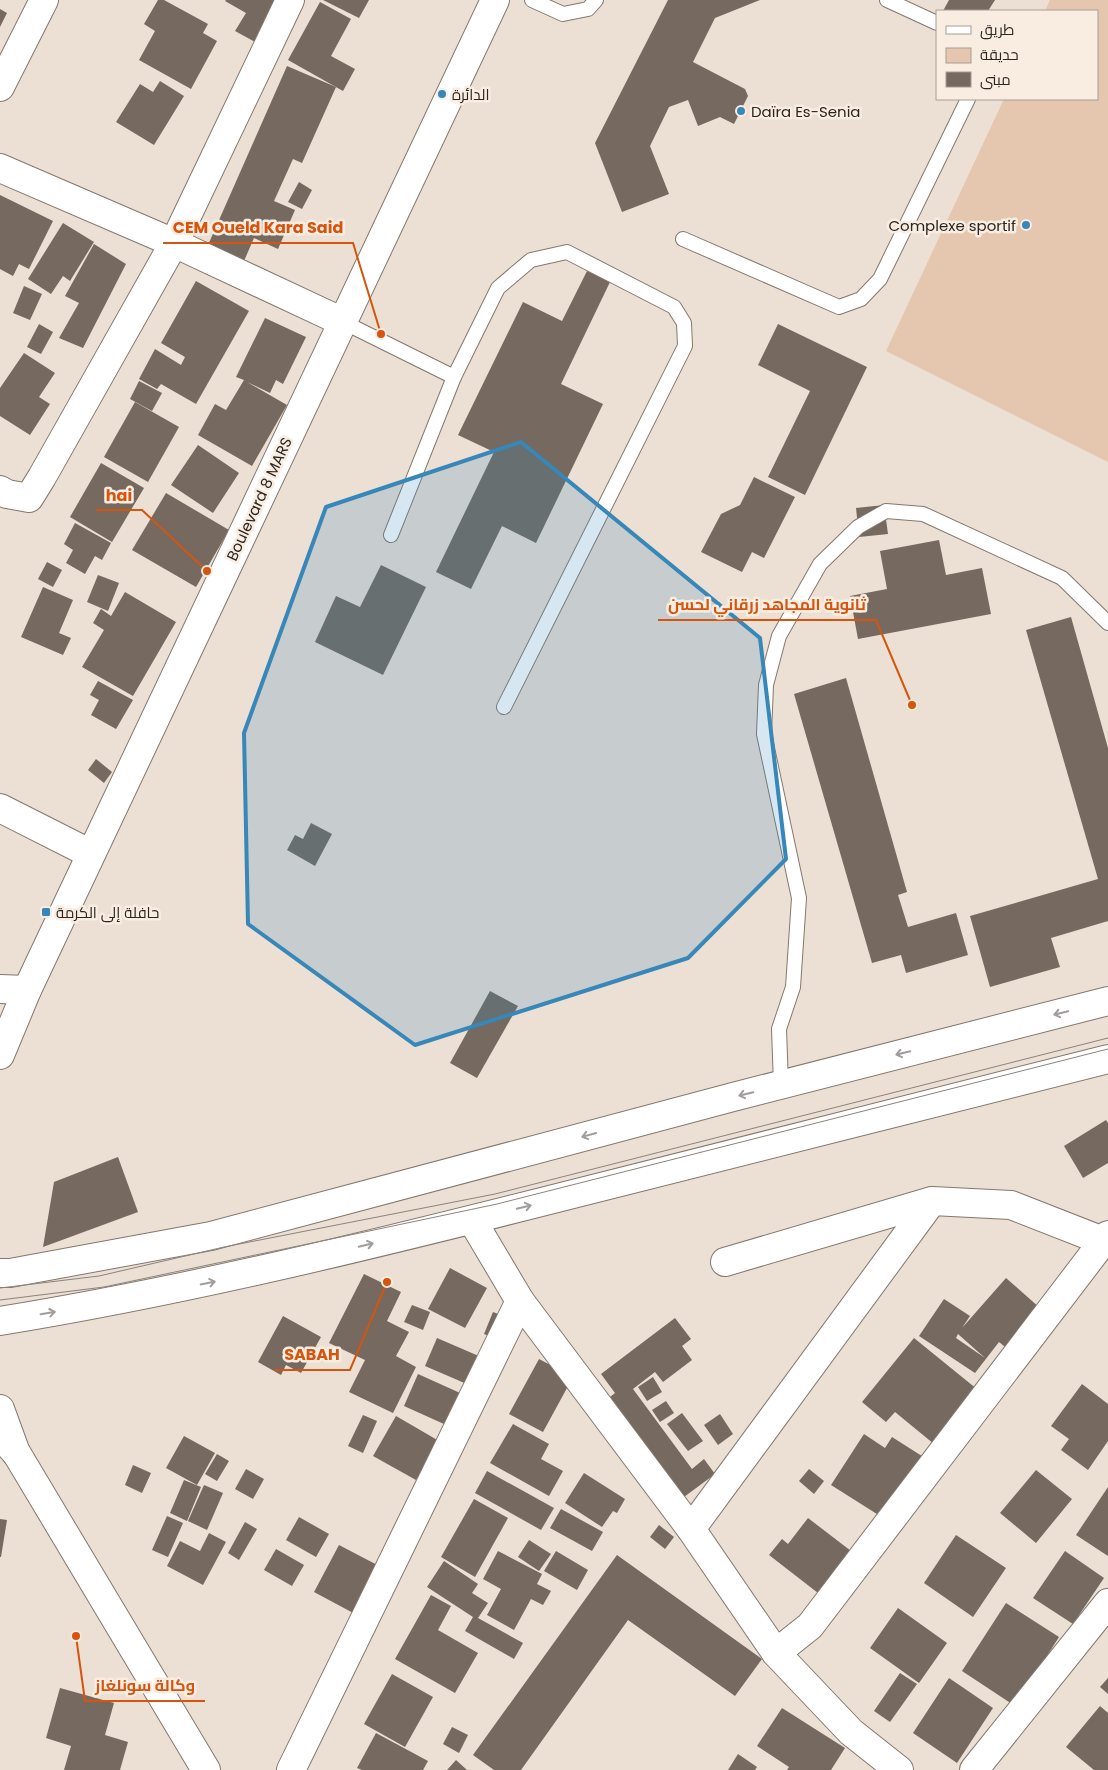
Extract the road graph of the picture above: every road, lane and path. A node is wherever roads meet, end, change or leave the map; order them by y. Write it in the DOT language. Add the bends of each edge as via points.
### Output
graph roads {
  1 [pos="44,0"];
  2 [pos="290,0"];
  3 [pos="495,0"];
  4 [pos="532,0"];
  5 [pos="596,0"];
  6 [pos="887,0"];
  7 [pos="936,23"];
  8 [pos="0,87"];
  9 [pos="968,100"];
  10 [pos="0,168"];
  11 [pos="684,239"];
  12 [pos="174,243"];
  13 [pos="343,322"];
  14 [pos="454,378"];
  15 [pos="0,490"];
  16 [pos="391,536"];
  17 [pos="1108,623"];
  18 [pos="504,707"];
  19 [pos="0,808"];
  20 [pos="91,854"];
  21 [pos="0,989"];
  22 [pos="27,990"];
  23 [pos="1108,1001"];
  24 [pos="0,1055"];
  25 [pos="1108,1059"];
  26 [pos="781,1085"];
  27 [pos="932,1201"];
  28 [pos="472,1220"];
  29 [pos="1105,1238"];
  30 [pos="725,1262"];
  31 [pos="0,1273"];
  32 [pos="520,1301"];
  33 [pos="0,1321"];
  34 [pos="0,1409"];
  35 [pos="8,1445"];
  36 [pos="691,1529"];
  37 [pos="1108,1603"];
  38 [pos="776,1654"];
  39 [pos="206,1770"];
  40 [pos="291,1770"];
  41 [pos="899,1770"];
  42 [pos="974,1770"];
  1 -- 8 [label="street"];
  2 -- 12 [label="street"];
  3 -- 13 [label="street, Boulevard 8 MARS"];
  4 -- 5 [label="lane" via="564,14 588,10"];
  6 -- 7 [label="lane"];
  9 -- 11 [label="lane" via="880,279 861,299 839,307"];
  10 -- 12 [label="street"];
  12 -- 13 [label="street"];
  12 -- 15 [label="street" via="29,498"];
  13 -- 14 [label="lane"];
  13 -- 20 [label="street, Boulevard 8 MARS"];
  14 -- 16 [label="lane"];
  14 -- 18 [label="lane" via="498,288 531,260 567,252 674,307 684,323 685,346"];
  17 -- 26 [label="lane" via="1062,578 923,514 886,511 858,527 820,564 779,636 766,686 764,734 799,898 792,986 779,1028"];
  19 -- 20 [label="street"];
  20 -- 22 [label="street, Boulevard 8 MARS"];
  21 -- 22 [label="street"];
  22 -- 24 [label="street, Boulevard 8 MARS"];
  23 -- 26 [label="street, one-way"];
  28 -- 25 [label="street, one-way"];
  26 -- 31 [label="street, one-way" via="211,1236"];
  27 -- 29 [label="street" via="1011,1205"];
  27 -- 30 [label="street"];
  27 -- 36 [label="street"];
  28 -- 32 [label="street"];
  33 -- 28 [label="street, one-way" via="215,1281"];
  29 -- 38 [label="street" via="810,1626"];
  32 -- 36 [label="street"];
  32 -- 40 [label="street"];
  34 -- 35 [label="street"];
  35 -- 39 [label="street"];
  36 -- 38 [label="street"];
  37 -- 42 [label="street"];
  38 -- 41 [label="street" via="851,1732"];
}
